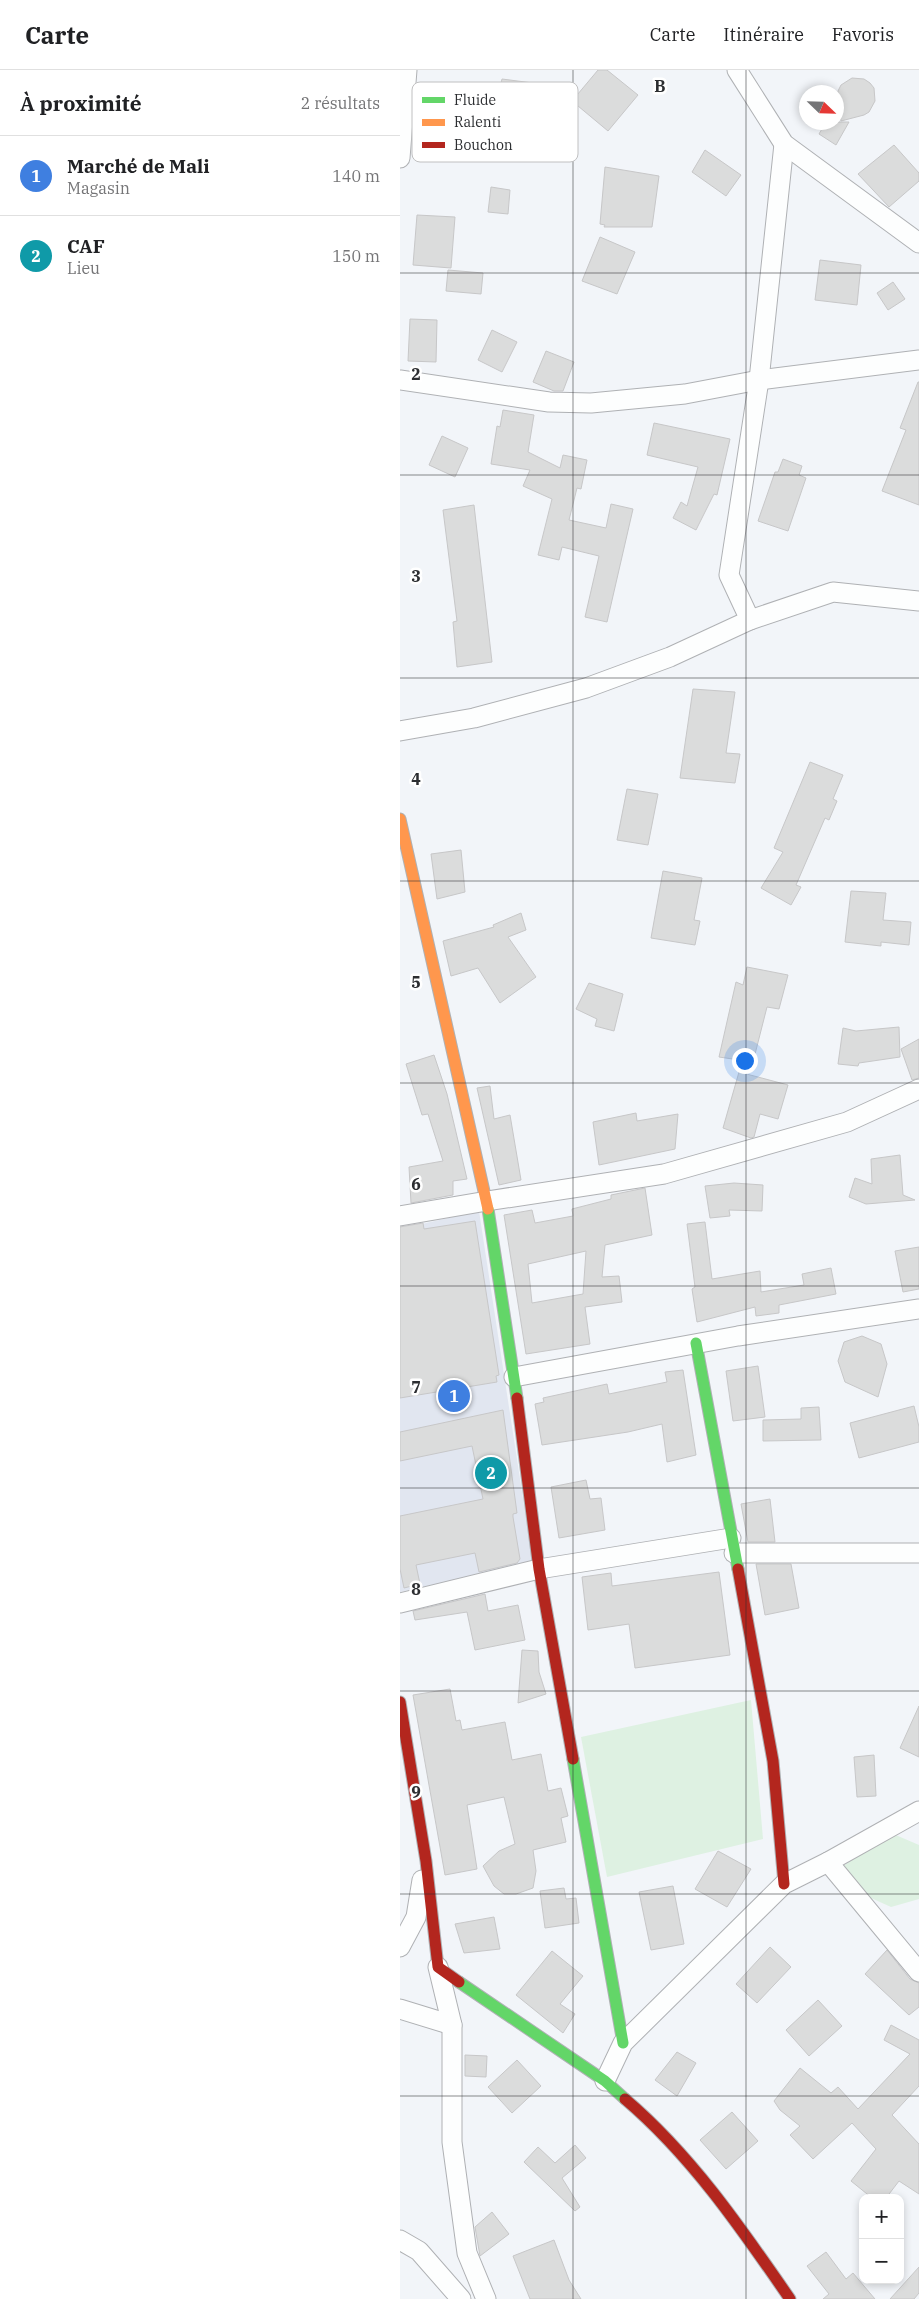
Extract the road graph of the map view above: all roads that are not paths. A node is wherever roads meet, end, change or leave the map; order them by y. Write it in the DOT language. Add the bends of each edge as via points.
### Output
graph roads {
  1 [pos="408,70"];
  2 [pos="737,70"];
  3 [pos="784,144"];
  4 [pos="400,158"];
  5 [pos="919,243"];
  6 [pos="919,360"];
  7 [pos="400,380"];
  8 [pos="759,380"];
  9 [pos="919,601"];
  10 [pos="750,620"];
  11 [pos="400,731"];
  12 [pos="400,819"];
  13 [pos="919,1090"];
  14 [pos="487,1201"];
  15 [pos="400,1216"];
  16 [pos="919,1309"];
  17 [pos="696,1343"];
  18 [pos="514,1377"];
  19 [pos="732,1545"];
  20 [pos="919,1553"];
  21 [pos="539,1569"];
  22 [pos="400,1603"];
  23 [pos="400,1702"];
  24 [pos="919,1811"];
  25 [pos="426,1861"];
  26 [pos="828,1862"];
  27 [pos="784,1884"];
  28 [pos="400,1947"];
  29 [pos="438,1967"];
  30 [pos="919,1972"];
  31 [pos="400,2009"];
  32 [pos="452,2025"];
  33 [pos="623,2043"];
  34 [pos="605,2081"];
  35 [pos="400,2240"];
  36 [pos="462,2299"];
  37 [pos="486,2299"];
  38 [pos="790,2299"];
  1 -- 4 [label="street"];
  2 -- 3 [label="street"];
  3 -- 5 [label="street"];
  3 -- 8 [label="street"];
  6 -- 8 [label="street"];
  7 -- 8 [label="street" via="549,402 591,404 684,394"];
  8 -- 10 [label="street" via="729,575"];
  9 -- 10 [label="street" via="833,592"];
  10 -- 11 [label="street" via="670,657 586,688 474,718"];
  12 -- 14 [label="street"];
  13 -- 14 [label="street" via="847,1122 664,1174"];
  14 -- 15 [label="street"];
  14 -- 18 [label="street"];
  16 -- 17 [label="street"];
  17 -- 18 [label="street"];
  17 -- 19 [label="street"];
  18 -- 21 [label="street"];
  19 -- 20 [label="street"];
  19 -- 21 [label="street"];
  19 -- 27 [label="street" via="773,1761"];
  21 -- 22 [label="street"];
  21 -- 33 [label="street"];
  23 -- 25 [label="street"];
  24 -- 26 [label="street"];
  25 -- 28 [label="street" via="416,1917"];
  25 -- 29 [label="street"];
  26 -- 27 [label="street"];
  26 -- 30 [label="street"];
  27 -- 33 [label="street"];
  29 -- 32 [label="street"];
  29 -- 34 [label="street"];
  31 -- 32 [label="street"];
  32 -- 37 [label="street" via="452,2142 467,2253"];
  33 -- 34 [label="street"];
  34 -- 38 [label="street" via="647,2117 728,2209"];
  35 -- 36 [label="street" via="419,2250"];
}
